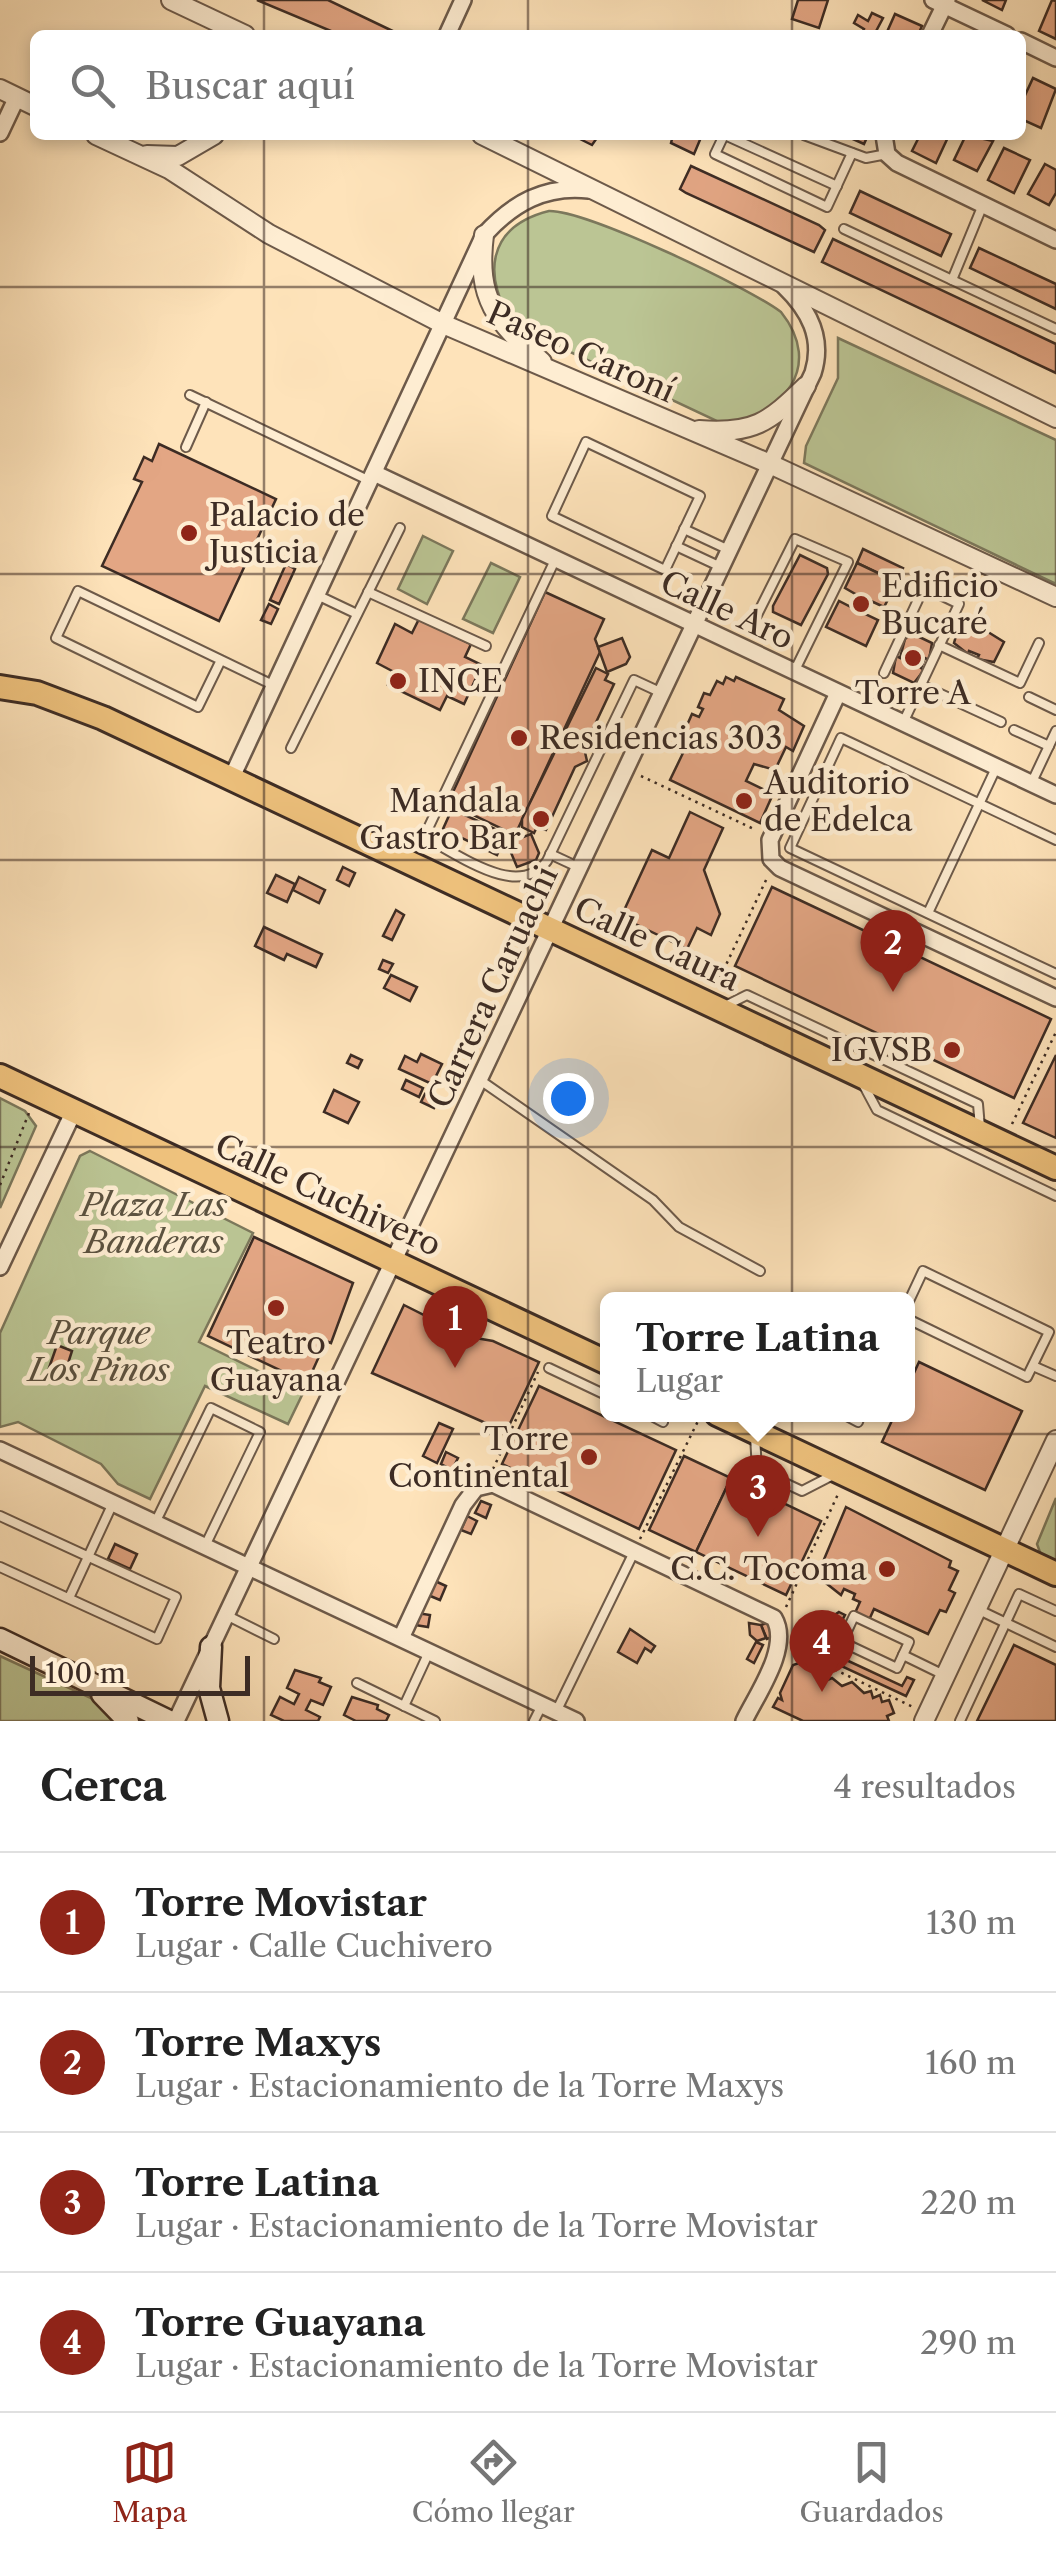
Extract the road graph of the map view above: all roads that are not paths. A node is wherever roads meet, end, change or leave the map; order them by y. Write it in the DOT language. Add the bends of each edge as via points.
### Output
graph roads {
  1 [pos="170,0"];
  2 [pos="458,2"];
  3 [pos="942,2"];
  4 [pos="203,15"];
  5 [pos="218,30"];
  6 [pos="234,30"];
  7 [pos="448,30"];
  8 [pos="932,30"];
  9 [pos="998,30"];
  10 [pos="1026,44"];
  11 [pos="1056,58"];
  12 [pos="8,93"];
  13 [pos="0,133"];
  14 [pos="107,140"];
  15 [pos="205,140"];
  16 [pos="492,140"];
  17 [pos="722,140"];
  18 [pos="735,140"];
  19 [pos="817,140"];
  20 [pos="885,140"];
  21 [pos="132,152"];
  22 [pos="852,153"];
  23 [pos="888,154"];
  24 [pos="837,186"];
  25 [pos="598,191"];
  26 [pos="982,207"];
  27 [pos="844,229"];
  28 [pos="484,235"];
  29 [pos="1056,240"];
  30 [pos="778,280"];
  31 [pos="952,280"];
  32 [pos="443,324"];
  33 [pos="1056,330"];
  34 [pos="554,373"];
  35 [pos="806,386"];
  36 [pos="190,395"];
  37 [pos="206,402"];
  38 [pos="1056,418"];
  39 [pos="679,428"];
  40 [pos="186,447"];
  41 [pos="770,464"];
  42 [pos="372,477"];
  43 [pos="400,528"];
  44 [pos="684,529"];
  45 [pos="676,546"];
  46 [pos="729,550"];
  47 [pos="555,559"];
  48 [pos="721,567"];
  49 [pos="368,592"];
  50 [pos="317,595"];
  51 [pos="1056,597"];
  52 [pos="357,614"];
  53 [pos="756,617"];
  54 [pos="910,618"];
  55 [pos="694,625"];
  56 [pos="944,634"];
  57 [pos="1039,643"];
  58 [pos="939,645"];
  59 [pos="486,646"];
  60 [pos="220,660"];
  61 [pos="794,672"];
  62 [pos="884,673"];
  63 [pos="921,684"];
  64 [pos="274,686"];
  65 [pos="0,688"];
  66 [pos="838,693"];
  67 [pos="662,694"];
  68 [pos="1029,697"];
  69 [pos="1056,710"];
  70 [pos="1001,722"];
  71 [pos="903,723"];
  72 [pos="1014,730"];
  73 [pos="1056,730"];
  74 [pos="1049,746"];
  75 [pos="291,748"];
  76 [pos="996,767"];
  77 [pos="231,779"];
  78 [pos="1031,784"];
  79 [pos="1056,796"];
  80 [pos="979,804"];
  81 [pos="1056,840"];
  82 [pos="550,854"];
  83 [pos="580,868"];
  84 [pos="928,913"];
  85 [pos="550,930"];
  86 [pos="1056,974"];
  87 [pos="1056,998"];
  88 [pos="714,1007"];
  89 [pos="0,1076"];
  90 [pos="860,1076"];
  91 [pos="479,1080"];
  92 [pos="74,1111"];
  93 [pos="980,1132"];
  94 [pos="1056,1168"];
  95 [pos="1056,1196"];
  96 [pos="393,1262"];
  97 [pos="0,1267"];
  98 [pos="760,1271"];
  99 [pos="913,1292"];
  100 [pos="915,1322"];
  101 [pos="1043,1344"];
  102 [pos="1056,1350"];
  103 [pos="600,1359"];
  104 [pos="1033,1366"];
  105 [pos="544,1369"];
  106 [pos="600,1369"];
  107 [pos="1056,1376"];
  108 [pos="589,1387"];
  109 [pos="600,1392"];
  110 [pos="734,1422"];
  111 [pos="754,1432"];
  112 [pos="1056,1440"];
  113 [pos="0,1450"];
  114 [pos="843,1474"];
  115 [pos="112,1502"];
  116 [pos="0,1516"];
  117 [pos="155,1523"];
  118 [pos="205,1546"];
  119 [pos="635,1550"];
  120 [pos="1004,1550"];
  121 [pos="88,1556"];
  122 [pos="0,1567"];
  123 [pos="249,1567"];
  124 [pos="1056,1574"];
  125 [pos="69,1598"];
  126 [pos="977,1610"];
  127 [pos="1056,1612"];
  128 [pos="226,1616"];
  129 [pos="1006,1623"];
  130 [pos="401,1638"];
  131 [pos="0,1639"];
  132 [pos="274,1640"];
  133 [pos="211,1647"];
  134 [pos="1056,1647"];
  135 [pos="429,1652"];
  136 [pos="903,1655"];
  137 [pos="946,1676"];
  138 [pos="83,1677"];
  139 [pos="356,1684"];
  140 [pos="404,1706"];
  141 [pos="549,1709"];
  142 [pos="926,1718"];
  143 [pos="128,1721"];
  144 [pos="172,1721"];
  145 [pos="218,1721"];
  146 [pos="435,1721"];
  147 [pos="534,1721"];
  148 [pos="576,1721"];
  149 [pos="744,1721"];
  150 [pos="960,1721"];
  1 -- 4 [label="street"];
  2 -- 7 [label="street"];
  3 -- 8 [label="street"];
  3 -- 9 [label="street"];
  4 -- 5 [label="street"];
  4 -- 6 [label="street"];
  10 -- 11 [label="street"];
  12 -- 13 [label="street"];
  14 -- 21 [label="street, Paseo Caroní"];
  15 -- 21 [label="street" via="178,156"];
  16 -- 25 [label="street"];
  17 -- 24 [label="lane" via="715,154 826,208"];
  18 -- 24 [label="lane"];
  19 -- 22 [label="lane"];
  20 -- 23 [label="street"];
  21 -- 32 [label="street, Paseo Caroní" via="202,188 269,234"];
  22 -- 23 [label="lane"];
  22 -- 24 [label="lane"];
  23 -- 26 [label="street"];
  25 -- 28 [label="street" via="548,191 513,208"];
  25 -- 30 [label="street"];
  26 -- 29 [label="street"];
  26 -- 31 [label="lane"];
  27 -- 31 [label="lane"];
  28 -- 32 [label="street"];
  28 -- 34 [label="street" via="480,264 487,300 512,336"];
  30 -- 35 [label="street, Carrera Caruachi" via="804,309 818,342"];
  30 -- 38 [label="street"];
  31 -- 33 [label="lane"];
  32 -- 34 [label="street, Paseo Caroní"];
  32 -- 42 [label="street"];
  34 -- 39 [label="street, Paseo Caroní"];
  35 -- 39 [label="street" via="764,424 747,430"];
  35 -- 41 [label="street, Carrera Caruachi"];
  36 -- 37 [label="lane"];
  37 -- 40 [label="lane"];
  37 -- 42 [label="lane"];
  39 -- 41 [label="street, Paseo Caroní"];
  41 -- 46 [label="street, Carrera Caruachi"];
  41 -- 51 [label="street, Paseo Caroní"];
  42 -- 47 [label="street, Calle Aro"];
  42 -- 50 [label="street"];
  43 -- 49 [label="lane"];
  44 -- 45 [label="lane"];
  44 -- 45 [label="lane" via="700,496 586,442 552,516 665,570"];
  44 -- 46 [label="lane"];
  45 -- 48 [label="lane"];
  46 -- 48 [label="street, Carrera Caruachi"];
  47 -- 55 [label="street, Calle Aro"];
  47 -- 82 [label="lane" via="424,836 517,879 539,870"];
  48 -- 55 [label="street, Carrera Caruachi"];
  49 -- 52 [label="lane"];
  49 -- 59 [label="lane"];
  50 -- 52 [label="lane"];
  50 -- 64 [label="street"];
  52 -- 75 [label="lane"];
  53 -- 61 [label="lane" via="795,539 848,562"];
  54 -- 56 [label="lane"];
  54 -- 56 [label="lane" via="924,587 959,604"];
  54 -- 62 [label="lane"];
  55 -- 61 [label="street, Calle Aro"];
  55 -- 67 [label="street, Carrera Caruachi"];
  56 -- 58 [label="lane"];
  57 -- 58 [label="lane" via="1020,684"];
  58 -- 63 [label="lane"];
  60 -- 60 [label="lane" via="198,706 56,638 78,592"];
  60 -- 64 [label="lane"];
  61 -- 66 [label="street, Calle Aro"];
  63 -- 70 [label="lane"];
  63 -- 71 [label="lane"];
  64 -- 77 [label="street"];
  65 -- 77 [label="main road, Calle Caura" via="78,707"];
  66 -- 71 [label="street, Calle Aro"];
  66 -- 87 [label="street" via="771,837 768,852 776,865"];
  67 -- 82 [label="lane" via="634,680"];
  67 -- 83 [label="street, Carrera Caruachi"];
  68 -- 69 [label="lane"];
  71 -- 76 [label="street, Calle Aro"];
  72 -- 74 [label="lane"];
  73 -- 74 [label="lane"];
  74 -- 78 [label="lane"];
  76 -- 78 [label="street, Calle Aro"];
  76 -- 80 [label="lane"];
  77 -- 85 [label="main road, Calle Caura"];
  78 -- 79 [label="street, Calle Aro"];
  80 -- 81 [label="lane"];
  80 -- 84 [label="lane"];
  80 -- 84 [label="lane" via="841,738 790,848"];
  82 -- 83 [label="lane"];
  83 -- 85 [label="street, Carrera Caruachi"];
  84 -- 86 [label="lane"];
  85 -- 88 [label="main road, Calle Caura"];
  85 -- 91 [label="street, Carrera Caruachi"];
  88 -- 90 [label="main road, Calle Caura"];
  88 -- 93 [label="lane" via="747,995 765,1003 978,1104"];
  89 -- 92 [label="main road, Calle Cuchivero"];
  90 -- 93 [label="main road, Calle Caura"];
  90 -- 95 [label="lane" via="877,1110"];
  91 -- 96 [label="street, Carrera Caruachi"];
  91 -- 98 [label="lane" via="652,1200 679,1227"];
  92 -- 96 [label="main road, Calle Cuchivero"];
  92 -- 97 [label="street"];
  93 -- 94 [label="main road, Calle Caura"];
  96 -- 103 [label="main road, Calle Cuchivero"];
  96 -- 123 [label="street, Carrera Caruachi"];
  99 -- 101 [label="lane" via="923,1272 1049,1332"];
  100 -- 104 [label="lane" via="1027,1377"];
  101 -- 102 [label="lane"];
  101 -- 104 [label="lane"];
  104 -- 107 [label="lane"];
  105 -- 108 [label="lane"];
  106 -- 108 [label="lane"];
  108 -- 109 [label="lane"];
  110 -- 111 [label="main road"];
  111 -- 114 [label="main road"];
  111 -- 114 [label="lane" via="757,1470 802,1492"];
  112 -- 120 [label="street"];
  113 -- 115 [label="street"];
  114 -- 120 [label="main road"];
  115 -- 117 [label="street"];
  115 -- 121 [label="lane"];
  116 -- 121 [label="lane"];
  117 -- 118 [label="street"];
  117 -- 118 [label="lane" via="211,1408 260,1432"];
  118 -- 123 [label="street"];
  119 -- 130 [label="street" via="487,1484 476,1488"];
  119 -- 141 [label="lane"];
  119 -- 149 [label="street" via="774,1618 779,1643"];
  120 -- 124 [label="main road"];
  120 -- 126 [label="street"];
  121 -- 125 [label="lane"];
  121 -- 125 [label="lane" via="176,1596 170,1611 157,1639"];
  122 -- 125 [label="lane"];
  123 -- 128 [label="street, Carrera Caruachi"];
  123 -- 130 [label="street"];
  126 -- 129 [label="lane"];
  126 -- 137 [label="street"];
  127 -- 129 [label="lane" via="1019,1594"];
  128 -- 132 [label="lane"];
  128 -- 133 [label="street, Carrera Caruachi"];
  129 -- 134 [label="lane"];
  129 -- 150 [label="lane"];
  130 -- 135 [label="street"];
  131 -- 138 [label="main road"];
  133 -- 144 [label="street, Carrera Caruachi"];
  133 -- 145 [label="main road" via="209,1688"];
  135 -- 140 [label="lane"];
  135 -- 141 [label="street"];
  136 -- 136 [label="lane" via="909,1642 854,1616 842,1642 897,1668"];
  136 -- 137 [label="lane"];
  137 -- 142 [label="street"];
  138 -- 143 [label="main road"];
  138 -- 144 [label="main road"];
  139 -- 140 [label="lane"];
  140 -- 146 [label="lane"];
  141 -- 147 [label="lane"];
  141 -- 148 [label="street"];
}
